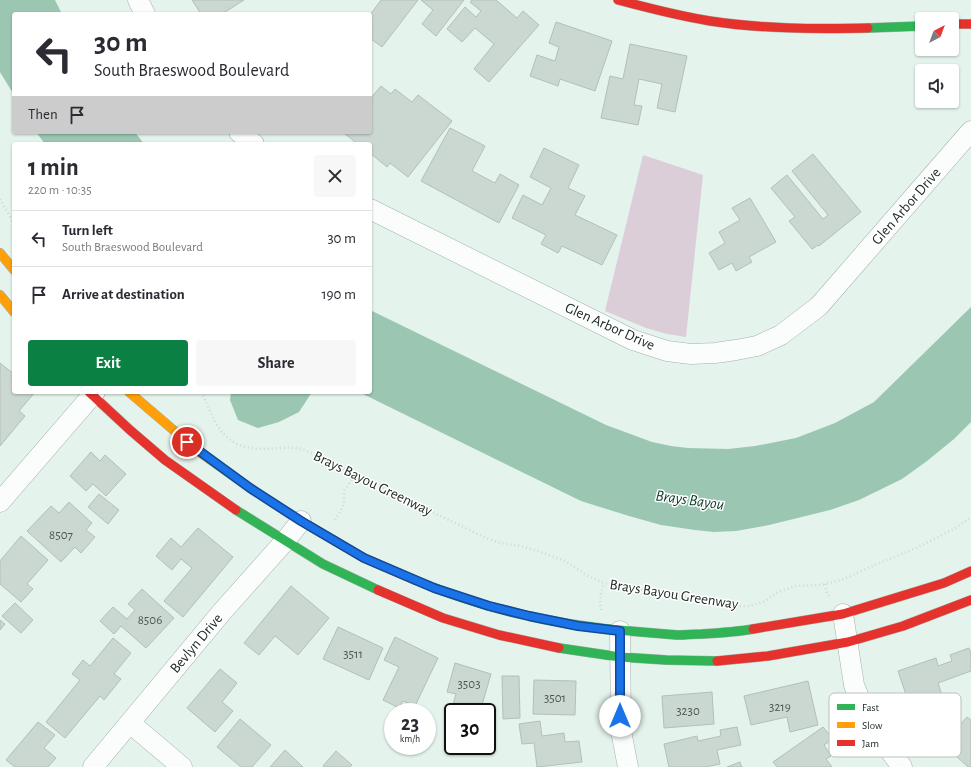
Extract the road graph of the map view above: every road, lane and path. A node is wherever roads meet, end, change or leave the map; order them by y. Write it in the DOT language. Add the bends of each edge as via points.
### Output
graph roads {
  1 [pos="138,0"];
  2 [pos="618,0"];
  3 [pos="144,12"];
  4 [pos="959,24"];
  5 [pos="971,24"];
  6 [pos="915,26"];
  7 [pos="971,131"];
  8 [pos="242,134"];
  9 [pos="252,142"];
  10 [pos="0,199"];
  11 [pos="372,210"];
  12 [pos="12,220"];
  13 [pos="0,253"];
  14 [pos="12,268"];
  15 [pos="0,295"];
  16 [pos="12,310"];
  17 [pos="91,394"];
  18 [pos="93,394"];
  19 [pos="131,394"];
  20 [pos="202,394"];
  21 [pos="355,474"];
  22 [pos="0,502"];
  23 [pos="971,517"];
  24 [pos="301,521"];
  25 [pos="325,535"];
  26 [pos="285,541"];
  27 [pos="971,571"];
  28 [pos="604,583"];
  29 [pos="971,600"];
  30 [pos="843,614"];
  31 [pos="600,629"];
  32 [pos="620,631"];
  33 [pos="848,642"];
  34 [pos="620,657"];
  35 [pos="857,693"];
  36 [pos="130,723"];
  37 [pos="895,757"];
  38 [pos="93,767"];
  39 [pos="182,767"];
  40 [pos="628,767"];
  41 [pos="902,767"];
  1 -- 3 [label="street"];
  2 -- 6 [label="main road" via="710,21 765,27 820,30"];
  4 -- 5 [label="main road"];
  7 -- 11 [label="street, Glen Arbor Drive" via="819,306 781,335 757,346 722,352 691,354 667,351 633,340"];
  8 -- 9 [label="street"];
  10 -- 12 [label="path"];
  13 -- 14 [label="main road"];
  15 -- 16 [label="main road"];
  17 -- 22 [label="street"];
  18 -- 26 [label="main road" via="165,460"];
  19 -- 24 [label="main road" via="198,451"];
  20 -- 21 [label="path, Brays Bayou Greenway" via="219,429 239,445 260,449 299,448"];
  21 -- 25 [label="path" via="344,491 344,502 340,512"];
  21 -- 28 [label="path, Brays Bayou Greenway" via="486,538 538,551 565,561"];
  23 -- 28 [label="path, Brays Bayou Greenway" via="954,529 914,549 844,579 821,585 796,586 749,606 732,606"];
  24 -- 25 [label="main road"];
  24 -- 26 [label="street, Bevlyn Drive"];
  25 -- 31 [label="main road" via="364,558 434,588 529,616"];
  26 -- 34 [label="main road" via="370,587 443,618 499,635 559,648"];
  26 -- 36 [label="street, Bevlyn Drive" via="221,613"];
  27 -- 30 [label="main road" via="944,583"];
  28 -- 31 [label="path" via="599,602 602,615"];
  29 -- 33 [label="main road" via="903,626"];
  30 -- 32 [label="main road" via="734,632 680,635"];
  30 -- 33 [label="street"];
  31 -- 32 [label="main road"];
  32 -- 34 [label="street"];
  33 -- 34 [label="main road" via="768,656 713,661"];
  33 -- 35 [label="street"];
  34 -- 40 [label="street" via="621,731"];
  36 -- 38 [label="street, Bevlyn Drive"];
  36 -- 39 [label="street"];
  37 -- 41 [label="street"];
}
